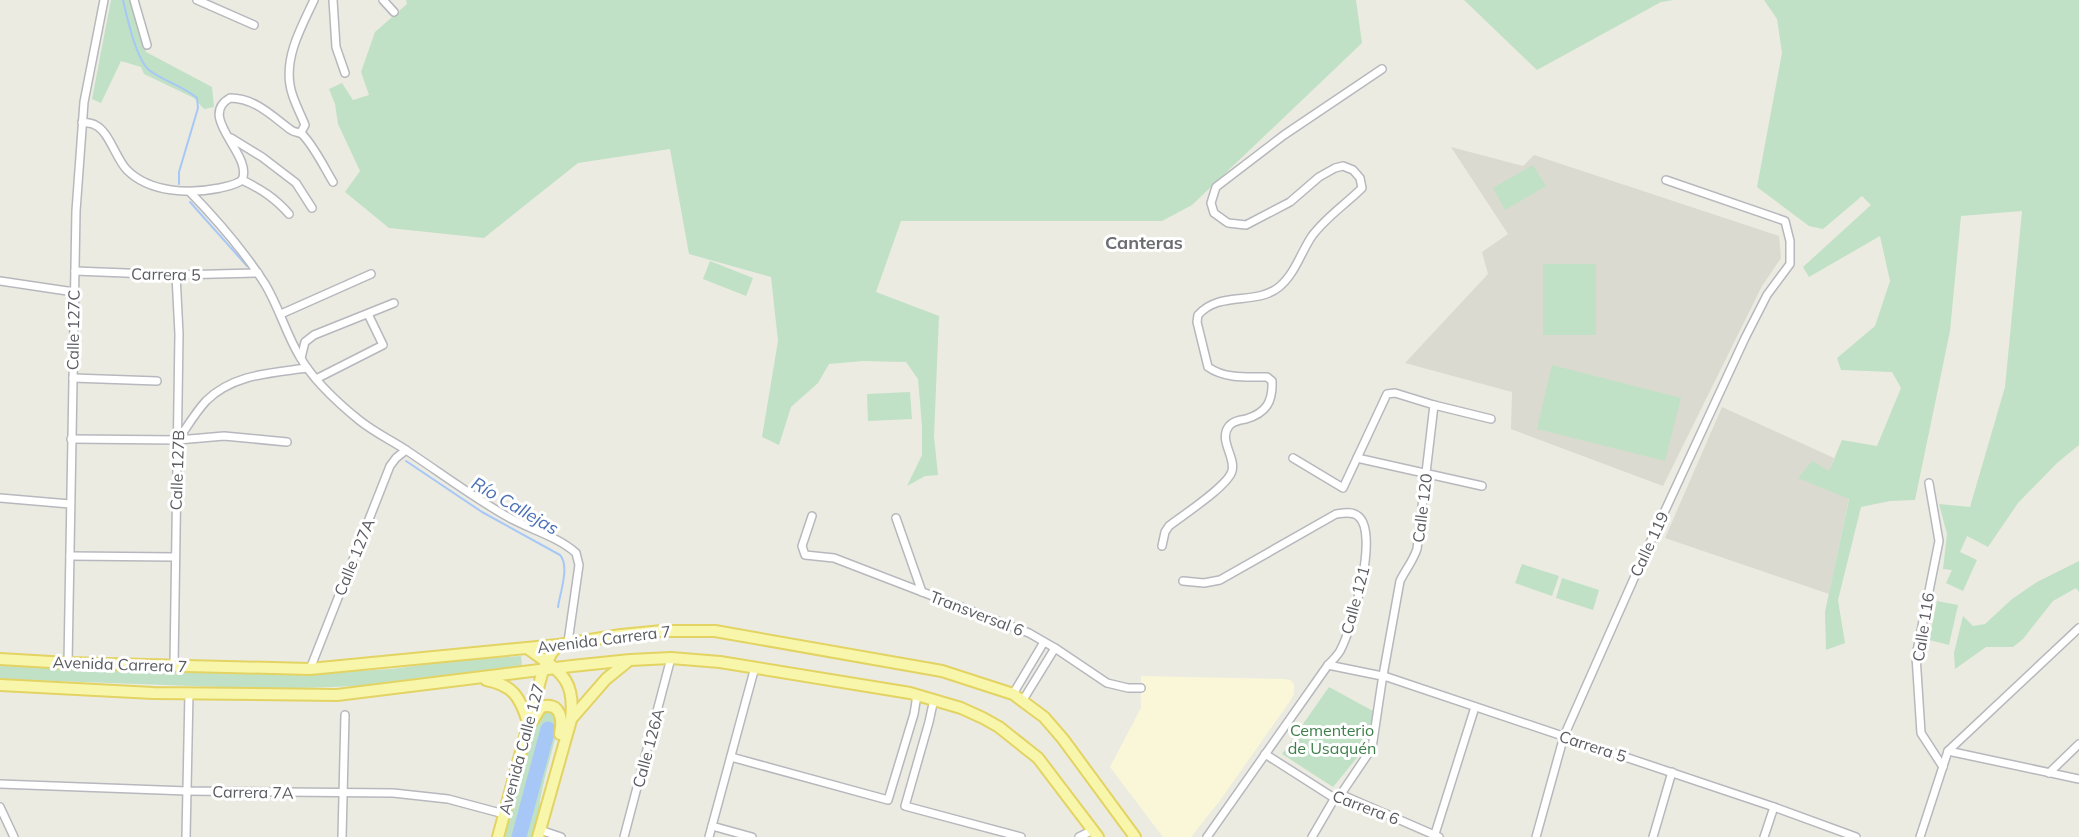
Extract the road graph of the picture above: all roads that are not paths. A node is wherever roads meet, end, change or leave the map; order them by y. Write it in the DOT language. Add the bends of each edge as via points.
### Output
graph roads {
  1 [pos="104,0"];
  2 [pos="197,0"];
  3 [pos="314,0"];
  4 [pos="333,0"];
  5 [pos="383,0"];
  6 [pos="135,1"];
  7 [pos="394,12"];
  8 [pos="254,25"];
  9 [pos="147,45"];
  10 [pos="1382,69"];
  11 [pos="345,73"];
  12 [pos="82,122"];
  13 [pos="301,132"];
  14 [pos="229,137"];
  15 [pos="242,180"];
  16 [pos="1666,180"];
  17 [pos="333,182"];
  18 [pos="190,192"];
  19 [pos="312,208"];
  20 [pos="289,214"];
  21 [pos="75,271"];
  22 [pos="258,273"];
  23 [pos="371,274"];
  24 [pos="176,275"];
  25 [pos="0,281"];
  26 [pos="74,292"];
  27 [pos="394,303"];
  28 [pos="281,314"];
  29 [pos="368,314"];
  30 [pos="301,358"];
  31 [pos="308,368"];
  32 [pos="73,378"];
  33 [pos="316,379"];
  34 [pos="157,381"];
  35 [pos="1434,405"];
  36 [pos="1491,419"];
  37 [pos="71,439"];
  38 [pos="178,440"];
  39 [pos="287,442"];
  40 [pos="406,450"];
  41 [pos="1293,458"];
  42 [pos="1357,458"];
  43 [pos="1426,474"];
  44 [pos="1929,483"];
  45 [pos="1482,486"];
  46 [pos="0,498"];
  47 [pos="70,504"];
  48 [pos="812,516"];
  49 [pos="896,518"];
  50 [pos="1162,546"];
  51 [pos="70,556"];
  52 [pos="174,557"];
  53 [pos="1183,580"];
  54 [pos="922,592"];
  55 [pos="2079,628"];
  56 [pos="1044,642"];
  57 [pos="563,644"];
  58 [pos="527,648"];
  59 [pos="1055,648"];
  60 [pos="0,658"];
  61 [pos="671,658"];
  62 [pos="630,660"];
  63 [pos="68,663"];
  64 [pos="1328,665"];
  65 [pos="174,666"];
  66 [pos="548,667"];
  67 [pos="755,667"];
  68 [pos="310,669"];
  69 [pos="1383,676"];
  70 [pos="477,678"];
  71 [pos="0,685"];
  72 [pos="1141,688"];
  73 [pos="189,693"];
  74 [pos="917,695"];
  75 [pos="1018,697"];
  76 [pos="934,699"];
  77 [pos="1475,707"];
  78 [pos="345,716"];
  79 [pos="571,720"];
  80 [pos="528,724"];
  81 [pos="1564,736"];
  82 [pos="2079,744"];
  83 [pos="521,751"];
  84 [pos="1948,751"];
  85 [pos="1265,754"];
  86 [pos="731,757"];
  87 [pos="1943,767"];
  88 [pos="1672,772"];
  89 [pos="2049,773"];
  90 [pos="2079,780"];
  91 [pos="0,784"];
  92 [pos="187,791"];
  93 [pos="344,793"];
  94 [pos="1339,796"];
  95 [pos="0,807"];
  96 [pos="1774,807"];
  97 [pos="1077,808"];
  98 [pos="545,811"];
  99 [pos="504,814"];
  100 [pos="712,826"];
  101 [pos="1095,833"];
  102 [pos="539,834"];
  103 [pos="1435,836"];
  104 [pos="14,837"];
  105 [pos="186,837"];
  106 [pos="342,837"];
  107 [pos="498,837"];
  108 [pos="561,837"];
  109 [pos="624,837"];
  110 [pos="709,837"];
  111 [pos="752,837"];
  112 [pos="1021,837"];
  113 [pos="1079,837"];
  114 [pos="1104,837"];
  115 [pos="1135,837"];
  116 [pos="1208,837"];
  117 [pos="1312,837"];
  118 [pos="1536,837"];
  119 [pos="1653,837"];
  120 [pos="1764,837"];
  121 [pos="1856,837"];
  122 [pos="1920,837"];
  1 -- 12 [label="street, Calle 127C"];
  2 -- 8 [label="street"];
  3 -- 13 [label="street" via="298,35 290,68 290,86 305,125"];
  4 -- 11 [label="street" via="336,47"];
  5 -- 7 [label="street"];
  6 -- 9 [label="street"];
  10 -- 50 [label="street" via="1216,187 1211,203 1214,213 1228,223 1246,225 1290,202 1335,168 1353,170 1362,188 1313,235 1278,288 1255,297 1216,302 1198,315 1208,367 1225,375 1267,377 1272,381 1273,395 1262,411 1232,423 1226,436 1232,473 1169,526"];
  12 -- 18 [label="street" via="102,130 126,169 137,179"];
  12 -- 21 [label="street, Calle 127C"];
  13 -- 14 [label="street" via="294,132 262,108 234,98 220,110 223,130"];
  13 -- 17 [label="street"];
  14 -- 15 [label="street" via="244,166"];
  14 -- 19 [label="street" via="296,183"];
  15 -- 18 [label="street"];
  15 -- 20 [label="street" via="277,200"];
  16 -- 81 [label="street, Calle 119" via="1785,221 1790,264 1767,295 1745,338"];
  18 -- 22 [label="street"];
  21 -- 24 [label="street, Carrera 5"];
  21 -- 26 [label="street, Calle 127C"];
  22 -- 24 [label="street, Carrera 5"];
  22 -- 28 [label="street"];
  23 -- 28 [label="street"];
  24 -- 38 [label="street, Calle 127B"];
  25 -- 26 [label="street"];
  26 -- 32 [label="street, Calle 127C"];
  27 -- 29 [label="street"];
  28 -- 30 [label="street"];
  29 -- 30 [label="street" via="309,337"];
  29 -- 33 [label="street" via="383,345"];
  30 -- 31 [label="street"];
  31 -- 33 [label="street"];
  31 -- 38 [label="street" via="261,374 227,385 208,399"];
  32 -- 34 [label="street"];
  32 -- 37 [label="street, Calle 127C"];
  33 -- 40 [label="street" via="359,421"];
  35 -- 36 [label="street"];
  35 -- 42 [label="street" via="1387,394"];
  35 -- 43 [label="street, Calle 120"];
  37 -- 38 [label="street"];
  37 -- 47 [label="street, Calle 127C"];
  38 -- 39 [label="street" via="224,436"];
  38 -- 52 [label="street, Calle 127B"];
  40 -- 57 [label="street" via="488,506 571,548 579,558"];
  40 -- 68 [label="street, Calle 127A" via="390,466"];
  41 -- 42 [label="street" via="1343,488"];
  42 -- 43 [label="street"];
  43 -- 45 [label="street"];
  43 -- 69 [label="street, Calle 120" via="1417,549 1400,581"];
  44 -- 87 [label="street, Calle 116" via="1939,541 1916,656 1921,733"];
  46 -- 47 [label="street"];
  47 -- 51 [label="street, Calle 127C"];
  48 -- 54 [label="street, Transversal 6" via="802,546 805,555 834,558"];
  49 -- 54 [label="street"];
  51 -- 52 [label="street"];
  51 -- 63 [label="street, Calle 127C"];
  52 -- 65 [label="street, Calle 127B"];
  53 -- 64 [label="street, Calle 121" via="1220,580 1336,514 1353,513 1364,523 1367,551 1351,623 1340,652"];
  54 -- 56 [label="street, Transversal 6" via="1011,625"];
  55 -- 84 [label="street"];
  56 -- 59 [label="street, Transversal 6"];
  56 -- 75 [label="street"];
  57 -- 58 [label="main road, Avenida Carrera 7"];
  57 -- 66 [label="main road, Avenida Calle 127"];
  57 -- 75 [label="main road, Avenida Carrera 7" via="662,631 715,631 934,669"];
  58 -- 66 [label="main road, Avenida Calle 127"];
  58 -- 68 [label="main road, Avenida Carrera 7"];
  59 -- 72 [label="street, Transversal 6" via="1107,682"];
  59 -- 75 [label="street"];
  60 -- 63 [label="main road, Avenida Carrera 7"];
  61 -- 62 [label="main road, Avenida Carrera 7"];
  61 -- 67 [label="main road, Avenida Carrera 7"];
  61 -- 109 [label="street, Calle 126A"];
  62 -- 66 [label="main road, Avenida Carrera 7"];
  62 -- 79 [label="main road" via="606,679"];
  63 -- 65 [label="main road, Avenida Carrera 7"];
  64 -- 69 [label="street, Carrera 5"];
  64 -- 85 [label="street, Calle 121"];
  65 -- 68 [label="main road, Avenida Carrera 7"];
  66 -- 70 [label="main road, Avenida Carrera 7"];
  66 -- 79 [label="main road, Avenida Calle 127" via="568,682 573,702"];
  66 -- 80 [label="main road, Avenida Calle 127"];
  67 -- 74 [label="main road, Avenida Carrera 7"];
  67 -- 86 [label="street"];
  69 -- 77 [label="street, Carrera 5"];
  69 -- 94 [label="street, Calle 120" via="1372,748"];
  70 -- 73 [label="main road, Avenida Carrera 7" via="337,695"];
  70 -- 80 [label="main road" via="505,685 514,693 523,705"];
  71 -- 73 [label="main road, Avenida Carrera 7"];
  73 -- 92 [label="street"];
  74 -- 76 [label="main road, Avenida Carrera 7"];
  74 -- 86 [label="street" via="888,800"];
  75 -- 115 [label="main road, Avenida Carrera 7" via="1044,717 1063,739"];
  76 -- 97 [label="main road, Avenida Carrera 7" via="983,718 1015,738 1038,758"];
  76 -- 112 [label="street" via="905,806"];
  77 -- 81 [label="street, Carrera 5"];
  77 -- 103 [label="street"];
  78 -- 93 [label="street"];
  79 -- 98 [label="main road, Avenida Calle 127"];
  80 -- 83 [label="main road, Avenida Calle 127"];
  81 -- 88 [label="street, Carrera 5"];
  81 -- 118 [label="street, Calle 119"];
  82 -- 89 [label="street"];
  83 -- 98 [label="main road" via="537,711 546,706 556,709 562,726 548,778"];
  83 -- 99 [label="main road, Avenida Calle 127"];
  84 -- 87 [label="street"];
  84 -- 89 [label="street"];
  85 -- 94 [label="street, Carrera 6" via="1331,795"];
  85 -- 116 [label="street, Calle 121"];
  86 -- 100 [label="street"];
  87 -- 122 [label="street"];
  88 -- 96 [label="street, Carrera 5"];
  88 -- 119 [label="street"];
  89 -- 90 [label="street"];
  91 -- 92 [label="street, Carrera 7A"];
  92 -- 93 [label="street, Carrera 7A"];
  92 -- 105 [label="street"];
  93 -- 99 [label="street, Carrera 7A" via="448,799"];
  93 -- 106 [label="street"];
  94 -- 103 [label="street, Carrera 6"];
  94 -- 117 [label="street, Calle 120"];
  95 -- 104 [label="street"];
  96 -- 120 [label="street"];
  96 -- 121 [label="street, Carrera 5"];
  97 -- 101 [label="main road, Avenida Carrera 7"];
  97 -- 114 [label="main road"];
  98 -- 102 [label="main road, Avenida Calle 127"];
  99 -- 107 [label="main road, Avenida Calle 127"];
  100 -- 110 [label="street"];
  100 -- 111 [label="street"];
  101 -- 113 [label="street"];
  102 -- 108 [label="street"];
}
